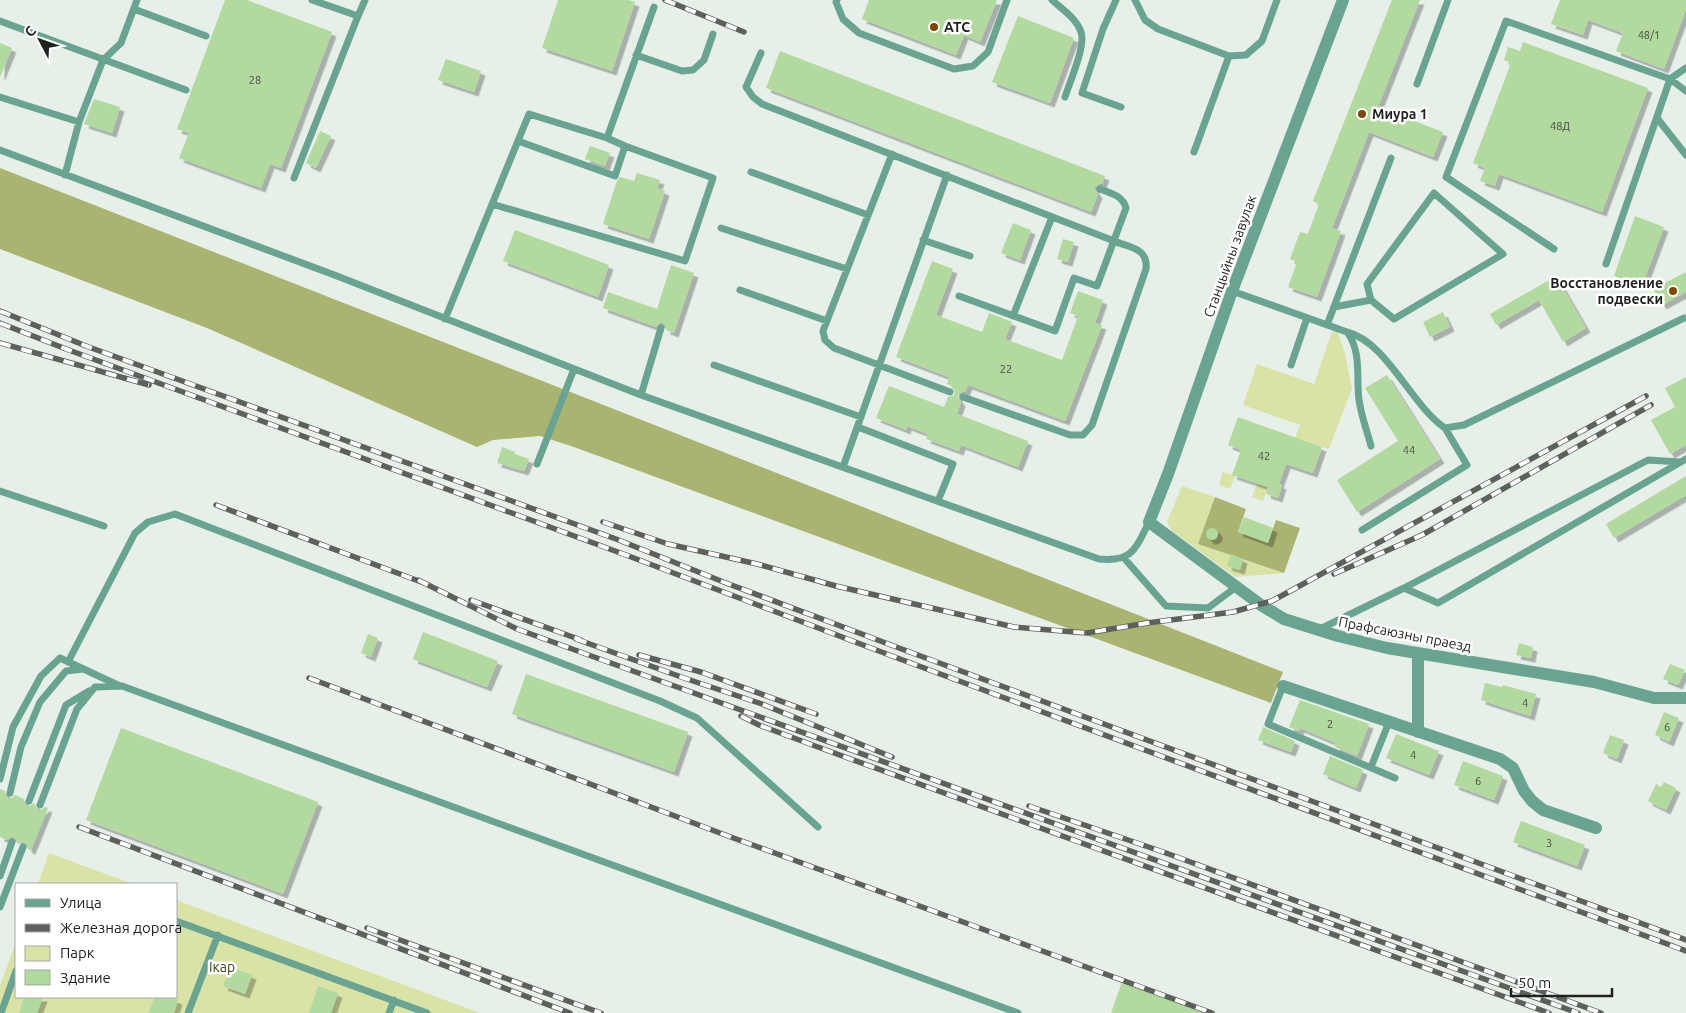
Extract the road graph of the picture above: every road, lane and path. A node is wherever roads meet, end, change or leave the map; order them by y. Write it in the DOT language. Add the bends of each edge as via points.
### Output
graph roads {
  1 [pos="137,0"];
  2 [pos="312,0"];
  3 [pos="365,0"];
  4 [pos="837,0"];
  5 [pos="1007,0"];
  6 [pos="1052,0"];
  7 [pos="1116,0"];
  8 [pos="1135,0"];
  9 [pos="1277,0"];
  10 [pos="1343,0"];
  11 [pos="1448,0"];
  12 [pos="654,7"];
  13 [pos="134,9"];
  14 [pos="358,16"];
  15 [pos="0,22"];
  16 [pos="713,34"];
  17 [pos="206,36"];
  18 [pos="761,53"];
  19 [pos="636,55"];
  20 [pos="1229,56"];
  21 [pos="102,60"];
  22 [pos="1686,68"];
  23 [pos="1670,80"];
  24 [pos="1417,84"];
  25 [pos="186,90"];
  26 [pos="1686,91"];
  27 [pos="1065,96"];
  28 [pos="0,97"];
  29 [pos="1121,107"];
  30 [pos="1657,118"];
  31 [pos="79,122"];
  32 [pos="607,138"];
  33 [pos="518,141"];
  34 [pos="626,146"];
  35 [pos="0,150"];
  36 [pos="1194,152"];
  37 [pos="892,154"];
  38 [pos="1686,155"];
  39 [pos="1391,158"];
  40 [pos="751,172"];
  41 [pos="65,175"];
  42 [pos="947,175"];
  43 [pos="294,178"];
  44 [pos="1100,189"];
  45 [pos="492,204"];
  46 [pos="868,215"];
  47 [pos="1052,217"];
  48 [pos="721,228"];
  49 [pos="923,240"];
  50 [pos="1114,241"];
  51 [pos="1554,249"];
  52 [pos="970,256"];
  53 [pos="685,261"];
  54 [pos="1606,264"];
  55 [pos="683,269"];
  56 [pos="847,269"];
  57 [pos="740,290"];
  58 [pos="1232,291"];
  59 [pos="959,296"];
  60 [pos="1371,300"];
  61 [pos="1334,307"];
  62 [pos="1013,316"];
  63 [pos="1307,318"];
  64 [pos="1686,318"];
  65 [pos="445,319"];
  66 [pos="827,321"];
  67 [pos="1327,325"];
  68 [pos="661,328"];
  69 [pos="1347,332"];
  70 [pos="714,365"];
  71 [pos="1291,365"];
  72 [pos="880,366"];
  73 [pos="574,369"];
  74 [pos="950,392"];
  75 [pos="641,395"];
  76 [pos="963,397"];
  77 [pos="861,417"];
  78 [pos="858,427"];
  79 [pos="1445,428"];
  80 [pos="1371,446"];
  81 [pos="1683,461"];
  82 [pos="538,464"];
  83 [pos="843,467"];
  84 [pos="0,490"];
  85 [pos="938,502"];
  86 [pos="1149,522"];
  87 [pos="104,526"];
  88 [pos="1362,530"];
  89 [pos="1124,558"];
  90 [pos="1236,587"];
  91 [pos="1404,588"];
  92 [pos="1319,630"];
  93 [pos="1418,654"];
  94 [pos="68,662"];
  95 [pos="83,668"];
  96 [pos="122,686"];
  97 [pos="1283,686"];
  98 [pos="95,687"];
  99 [pos="1686,698"];
  100 [pos="1389,722"];
  101 [pos="1418,732"];
  102 [pos="1371,768"];
  103 [pos="1395,778"];
  104 [pos="0,779"];
  105 [pos="10,793"];
  106 [pos="29,801"];
  107 [pos="40,805"];
  108 [pos="818,827"];
  109 [pos="1596,828"];
  110 [pos="12,842"];
  111 [pos="23,846"];
  112 [pos="0,876"];
  113 [pos="0,907"];
  114 [pos="178,922"];
  115 [pos="218,935"];
  116 [pos="15,974"];
  117 [pos="394,1000"];
  118 [pos="0,1013"];
  119 [pos="188,1013"];
  120 [pos="389,1013"];
  121 [pos="427,1013"];
  122 [pos="1018,1013"];
  1 -- 13 [label="lane"];
  2 -- 14 [label="lane"];
  3 -- 14 [label="lane"];
  4 -- 5 [label="lane" via="843,19 859,34 954,69 973,66 988,52"];
  6 -- 27 [label="lane" via="1072,17 1081,32 1082,45"];
  7 -- 29 [label="lane" via="1082,93"];
  8 -- 20 [label="lane" via="1145,20 1158,29"];
  9 -- 20 [label="lane" via="1262,41 1246,56"];
  10 -- 58 [label="street, Станцыйны завулак"];
  11 -- 24 [label="lane"];
  12 -- 19 [label="lane"];
  13 -- 17 [label="lane"];
  13 -- 21 [label="lane" via="121,43"];
  14 -- 43 [label="lane"];
  15 -- 21 [label="lane"];
  16 -- 19 [label="lane" via="704,60 693,70 682,71"];
  18 -- 37 [label="lane" via="746,87 762,104"];
  19 -- 32 [label="lane"];
  20 -- 36 [label="lane"];
  21 -- 25 [label="lane"];
  21 -- 31 [label="lane"];
  22 -- 23 [label="lane"];
  23 -- 26 [label="lane"];
  23 -- 30 [label="lane"];
  23 -- 51 [label="lane" via="1506,22 1446,177"];
  28 -- 31 [label="lane"];
  30 -- 38 [label="lane"];
  30 -- 54 [label="lane"];
  31 -- 41 [label="lane"];
  32 -- 33 [label="lane" via="529,114"];
  32 -- 34 [label="lane"];
  33 -- 34 [label="lane" via="615,176"];
  33 -- 45 [label="lane"];
  34 -- 53 [label="lane" via="713,178"];
  35 -- 41 [label="lane"];
  37 -- 42 [label="lane"];
  37 -- 46 [label="lane"];
  39 -- 61 [label="lane"];
  40 -- 46 [label="lane"];
  41 -- 65 [label="lane"];
  42 -- 47 [label="lane"];
  42 -- 49 [label="lane"];
  44 -- 50 [label="lane" via="1118,196 1126,208"];
  45 -- 53 [label="lane"];
  45 -- 65 [label="lane"];
  46 -- 56 [label="lane"];
  47 -- 50 [label="lane"];
  47 -- 62 [label="lane"];
  48 -- 56 [label="lane"];
  49 -- 52 [label="lane"];
  49 -- 72 [label="lane"];
  50 -- 62 [label="lane" via="1097,286 1074,278 1055,331"];
  50 -- 76 [label="lane" via="1143,252 1147,259 1146,269 1092,425 1083,435 1070,435"];
  53 -- 55 [label="lane"];
  56 -- 66 [label="lane"];
  57 -- 66 [label="lane"];
  58 -- 63 [label="lane"];
  58 -- 86 [label="street, Станцыйны завулак"];
  59 -- 62 [label="lane"];
  60 -- 60 [label="lane" via="1394,319 1503,254 1434,193 1367,284"];
  60 -- 61 [label="lane"];
  61 -- 67 [label="lane"];
  63 -- 67 [label="lane"];
  63 -- 71 [label="lane"];
  64 -- 79 [label="lane" via="1464,425"];
  65 -- 73 [label="lane"];
  66 -- 72 [label="lane" via="823,331 825,340 834,348"];
  67 -- 69 [label="lane"];
  68 -- 75 [label="lane"];
  69 -- 79 [label="lane" via="1357,334 1370,344 1434,420"];
  69 -- 80 [label="lane" via="1353,339 1359,366 1359,401"];
  70 -- 77 [label="lane"];
  72 -- 74 [label="lane"];
  72 -- 77 [label="lane"];
  73 -- 75 [label="lane"];
  73 -- 82 [label="lane"];
  75 -- 83 [label="lane"];
  77 -- 78 [label="lane"];
  78 -- 83 [label="lane"];
  78 -- 85 [label="lane" via="953,464"];
  79 -- 88 [label="lane" via="1467,465"];
  81 -- 91 [label="lane" via="1648,460"];
  81 -- 91 [label="lane" via="1438,603"];
  83 -- 85 [label="lane"];
  84 -- 87 [label="lane"];
  85 -- 89 [label="lane" via="1099,559"];
  86 -- 89 [label="lane" via="1137,547"];
  86 -- 90 [label="street, Прафсаюзны праезд"];
  89 -- 90 [label="lane" via="1166,606 1208,608"];
  90 -- 92 [label="street, Прафсаюзны праезд" via="1284,619"];
  91 -- 92 [label="lane"];
  92 -- 93 [label="street, Прафсаюзны праезд"];
  93 -- 99 [label="street, Прафсаюзны праезд" via="1594,682 1654,698"];
  93 -- 101 [label="street"];
  94 -- 95 [label="lane"];
  94 -- 104 [label="lane" via="60,658 41,676 13,727"];
  94 -- 108 [label="lane" via="135,533 148,522 175,514 697,718"];
  95 -- 96 [label="lane"];
  95 -- 105 [label="lane" via="66,671 40,702 21,747"];
  96 -- 98 [label="lane"];
  96 -- 122 [label="lane"];
  97 -- 100 [label="street"];
  97 -- 102 [label="lane" via="1268,724"];
  98 -- 106 [label="lane" via="66,705"];
  98 -- 107 [label="lane" via="77,708"];
  100 -- 101 [label="street"];
  100 -- 102 [label="lane"];
  101 -- 109 [label="street" via="1500,759 1514,768 1524,791 1543,810"];
  102 -- 103 [label="lane"];
  110 -- 112 [label="lane"];
  111 -- 113 [label="lane"];
  114 -- 115 [label="lane"];
  115 -- 117 [label="lane"];
  115 -- 119 [label="lane"];
  116 -- 118 [label="lane"];
  117 -- 120 [label="lane"];
  117 -- 121 [label="lane"];
}
